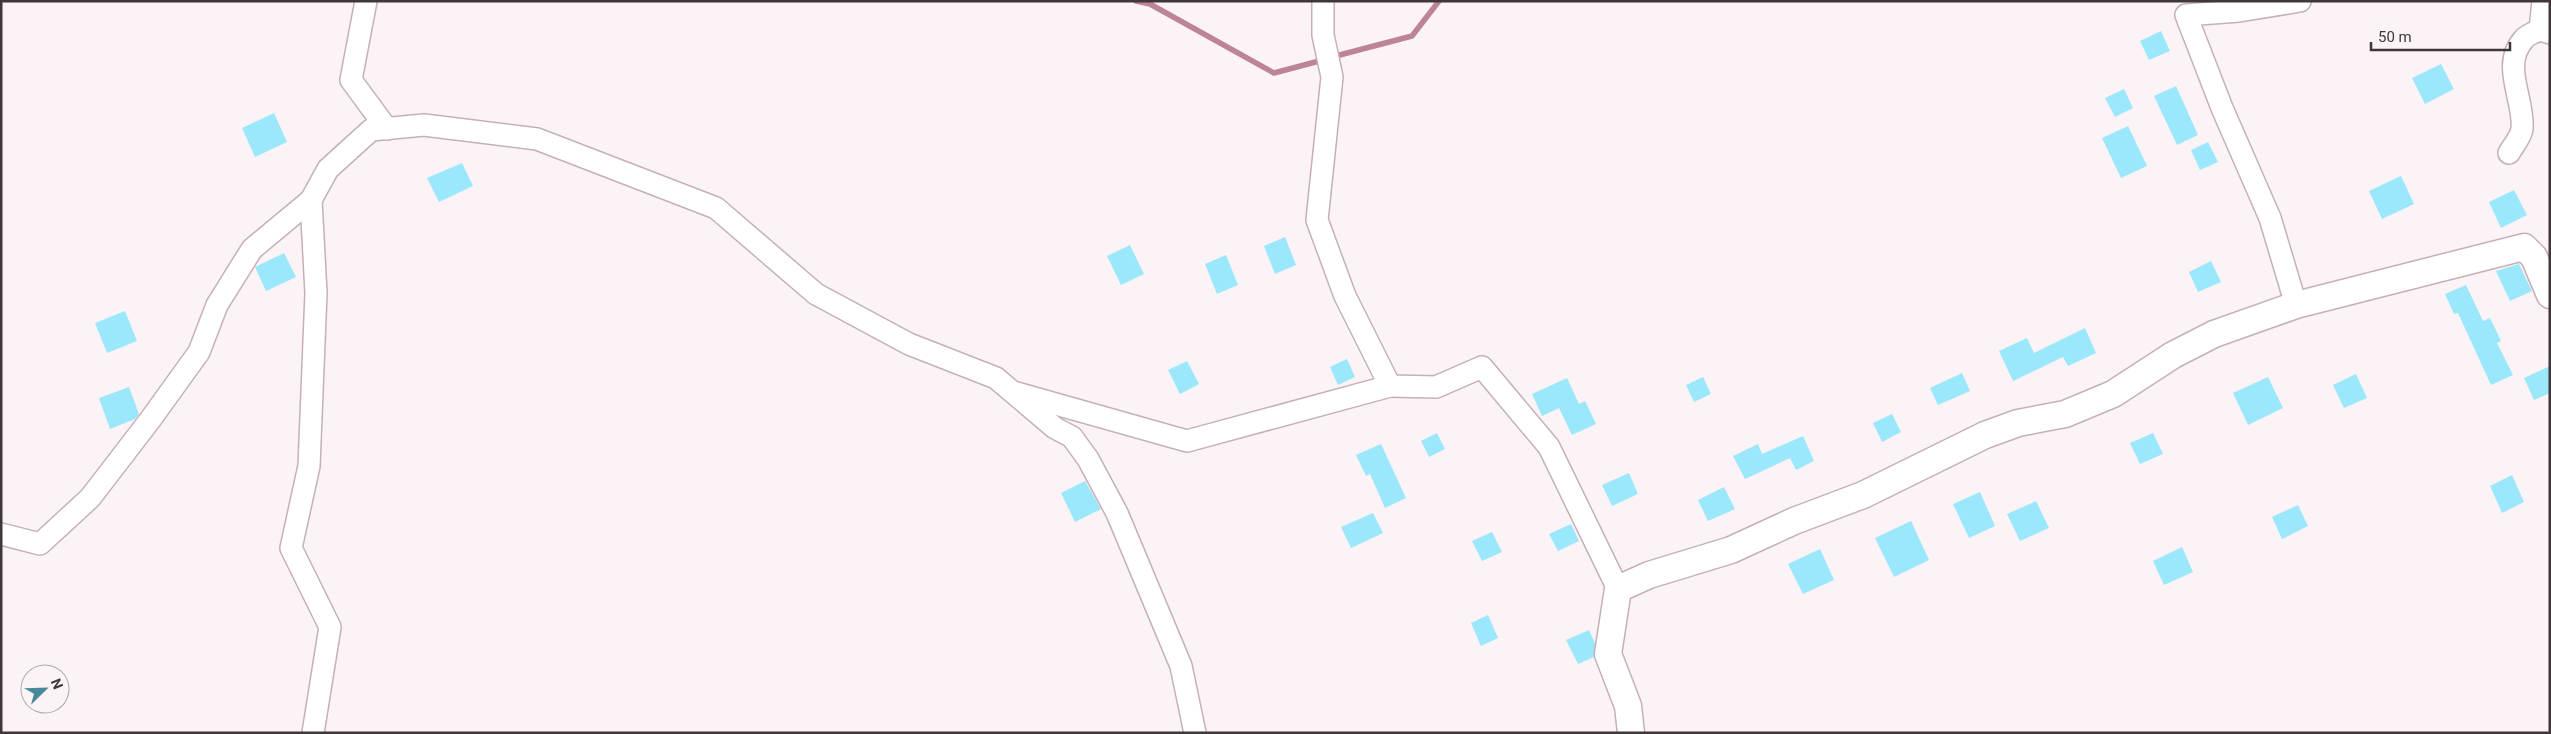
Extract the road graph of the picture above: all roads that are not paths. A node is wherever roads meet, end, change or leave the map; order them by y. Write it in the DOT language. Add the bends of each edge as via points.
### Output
graph roads {
  1 [pos="366,1"];
  2 [pos="1323,1"];
  3 [pos="2300,1"];
  4 [pos="2543,1"];
  5 [pos="2545,31"];
  6 [pos="387,128"];
  7 [pos="2510,153"];
  8 [pos="311,200"];
  9 [pos="2550,295"];
  10 [pos="2296,305"];
  11 [pos="1390,386"];
  12 [pos="1012,391"];
  13 [pos="1,534"];
  14 [pos="1618,589"];
  15 [pos="313,733"];
  16 [pos="1195,733"];
  17 [pos="1631,733"];
  1 -- 6 [label="street" via="350,80"];
  2 -- 11 [label="street" via="1323,35 1332,77 1317,220 1345,296"];
  3 -- 10 [label="street" via="2186,15 2270,218"];
  4 -- 5 [label="street"];
  5 -- 7 [label="street" via="2524,39 2516,54 2513,79 2522,130"];
  6 -- 8 [label="street" via="371,130 328,169"];
  6 -- 12 [label="street" via="424,125 537,138 716,208 816,294 909,344 996,378"];
  8 -- 13 [label="street" via="252,249 217,305 199,352 90,498 40,544"];
  8 -- 15 [label="street" via="316,293 309,466 291,548 330,627"];
  9 -- 10 [label="street" via="2534,257 2524,247"];
  10 -- 14 [label="street" via="2214,334 2173,355 2113,394 2065,414 2018,423 1985,435 1863,495 1794,521 1731,550 1649,575"];
  11 -- 12 [label="street" via="1187,441"];
  11 -- 14 [label="street" via="1436,387 1482,367 1549,447"];
  12 -- 16 [label="street" via="1055,428 1072,437 1088,459 1117,513 1181,666"];
  14 -- 17 [label="street" via="1608,654 1628,706"];
}
